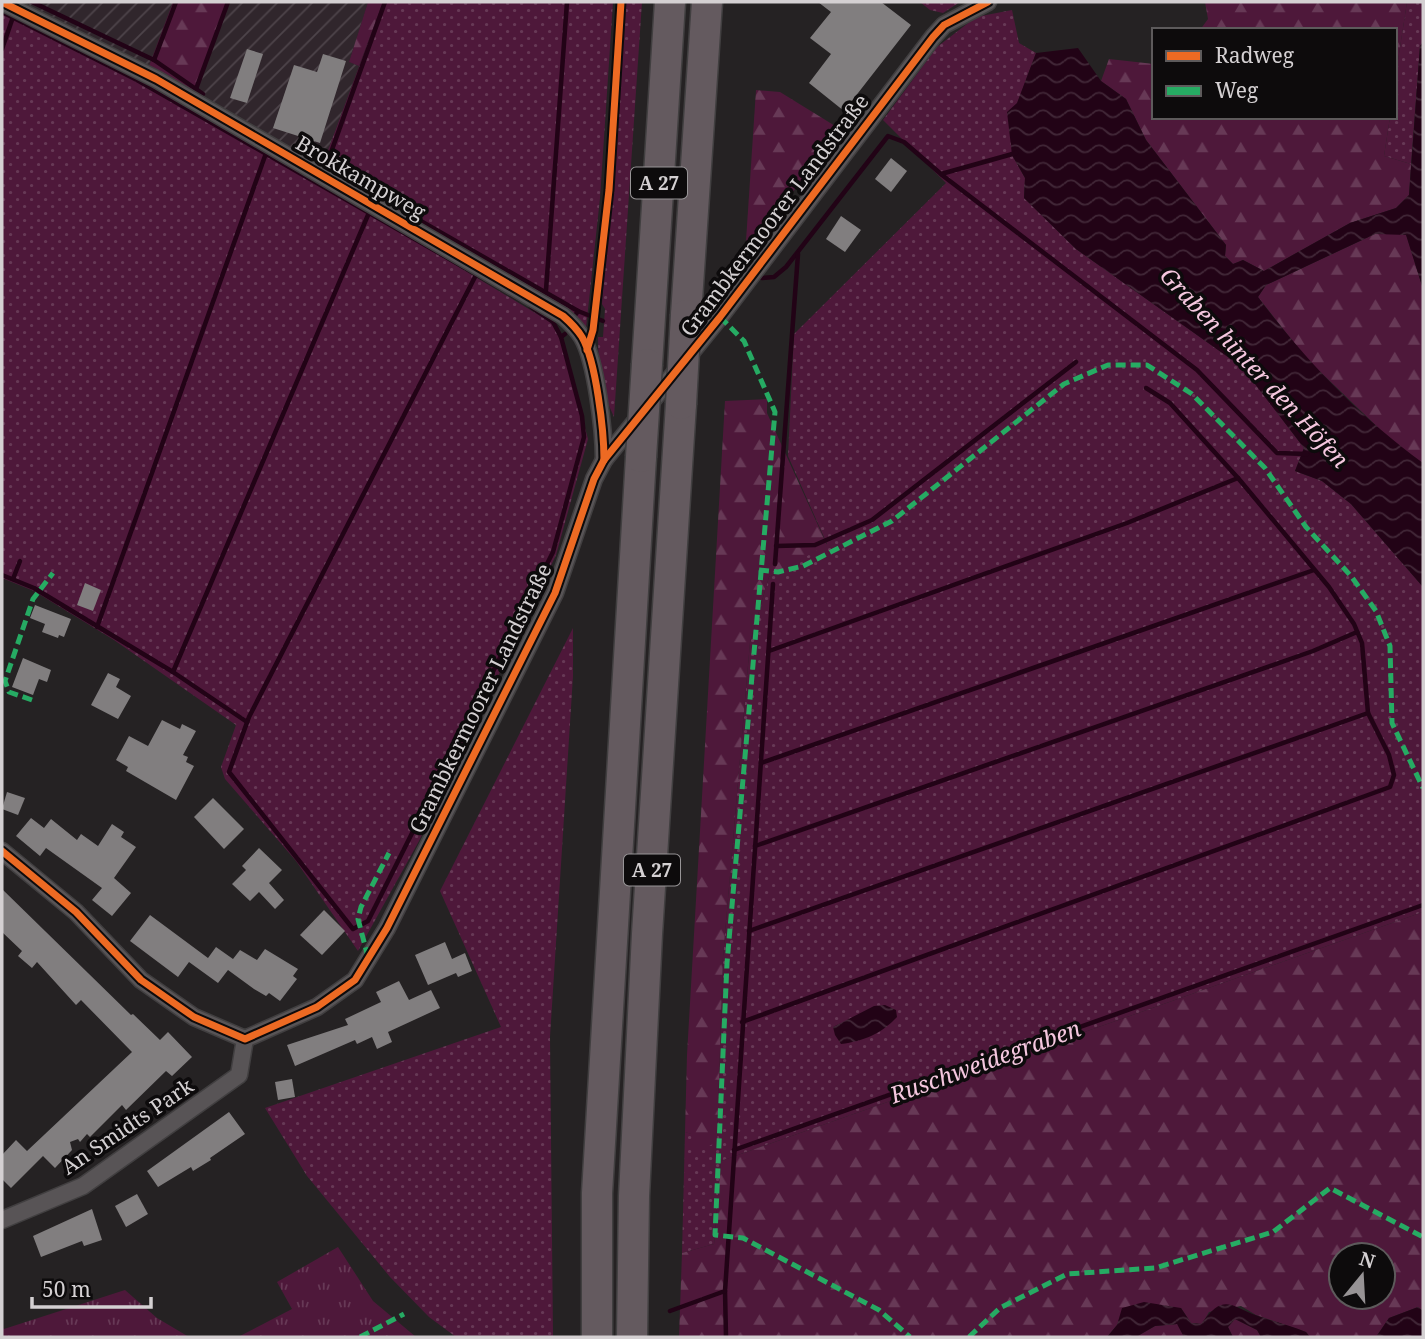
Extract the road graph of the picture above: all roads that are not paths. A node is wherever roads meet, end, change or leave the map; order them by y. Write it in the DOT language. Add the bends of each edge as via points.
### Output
graph roads {
  1 [pos="2,2"];
  2 [pos="670,2"];
  3 [pos="707,2"];
  4 [pos="988,2"];
  5 [pos="604,460"];
  6 [pos="2,851"];
  7 [pos="244,1039"];
  8 [pos="2,1220"];
  9 [pos="597,1337"];
  10 [pos="632,1337"];
  1 -- 5 [label="street, Brokkampweg" via="156,79 563,316 587,350 604,431"];
  2 -- 9 [label="highway, A 27, bridge" via="597,1193"];
  3 -- 10 [label="highway, A 27, bridge" via="644,1003"];
  4 -- 5 [label="street, Grambkermoorer Landstraße" via="944,25 933,37 720,317"];
  5 -- 7 [label="street, Grambkermoorer Landstraße" via="555,593 369,960 355,980 317,1007"];
  6 -- 7 [label="street" via="76,912 141,980 194,1017"];
  7 -- 8 [label="street, An Smidts Park" via="239,1075 83,1186"];
}
